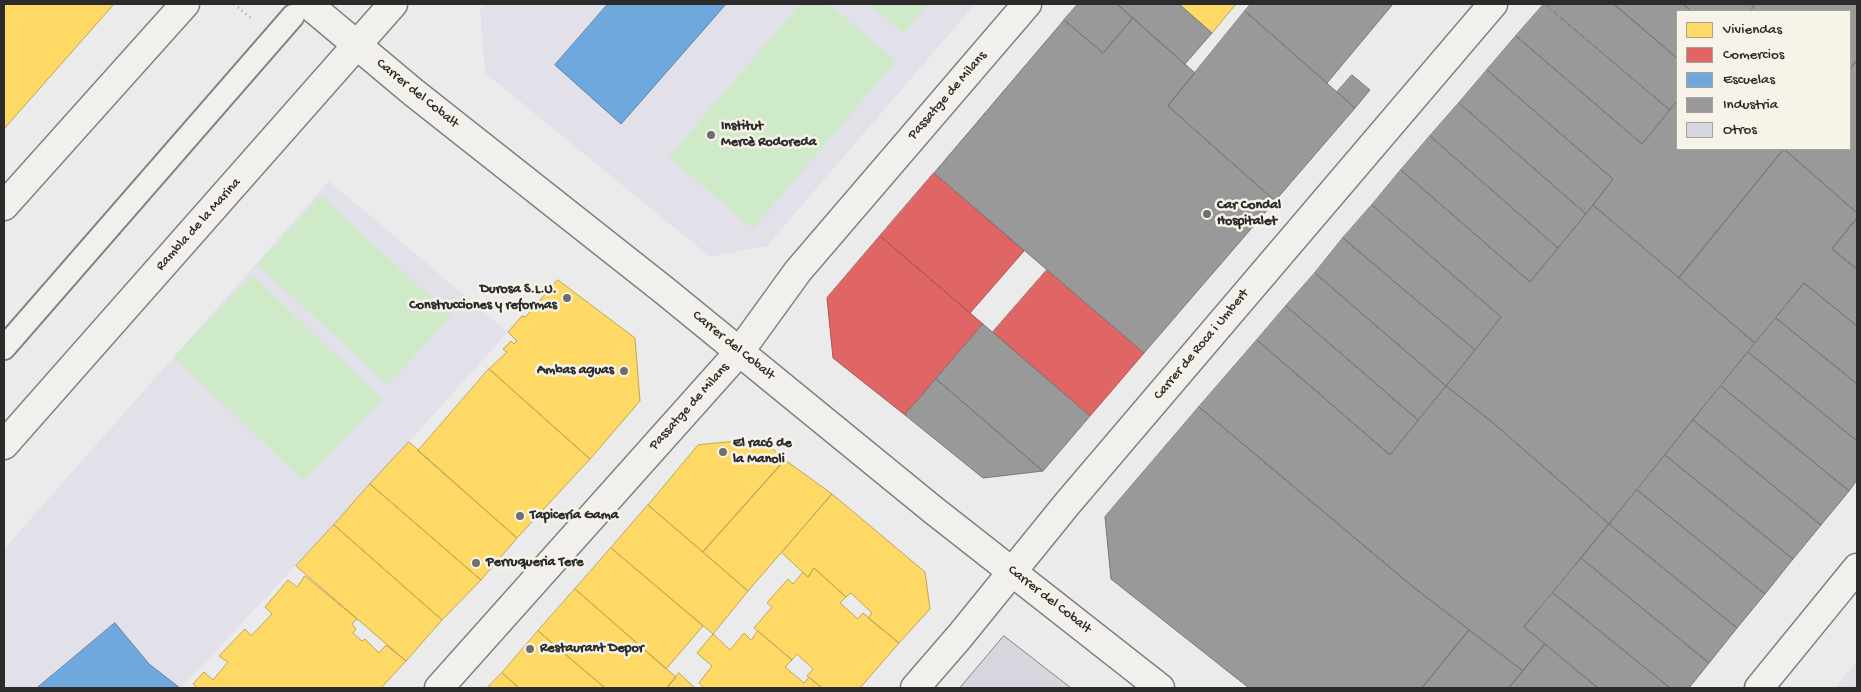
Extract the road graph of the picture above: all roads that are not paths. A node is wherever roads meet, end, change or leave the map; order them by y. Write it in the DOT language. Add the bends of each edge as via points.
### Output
graph roads {
  1 [pos="185,4"];
  2 [pos="394,4"];
  3 [pos="1027,4"];
  4 [pos="1493,4"];
  5 [pos="301,10"];
  6 [pos="356,45"];
  7 [pos="4,206"];
  8 [pos="4,348"];
  9 [pos="740,351"];
  10 [pos="4,445"];
  11 [pos="1857,568"];
  12 [pos="1012,571"];
  13 [pos="440,688"];
  14 [pos="915,688"];
  15 [pos="1160,688"];
  16 [pos="1759,688"];
  1 -- 7 [label="street"];
  2 -- 6 [label="street, Rambla de la Marina"];
  3 -- 9 [label="street, Passatge de Milans" via="798,271"];
  4 -- 12 [label="street, Carrer de Roca i Umbert"];
  5 -- 6 [label="street, Carrer del Cobalt"];
  5 -- 8 [label="street"];
  6 -- 9 [label="street, Carrer del Cobalt"];
  6 -- 10 [label="street, Rambla de la Marina"];
  9 -- 12 [label="street, Carrer del Cobalt" via="932,510"];
  9 -- 13 [label="street, Passatge de Milans"];
  11 -- 16 [label="street"];
  12 -- 14 [label="street, Carrer de Roca i Umbert"];
  12 -- 15 [label="street, Carrer del Cobalt"];
}
